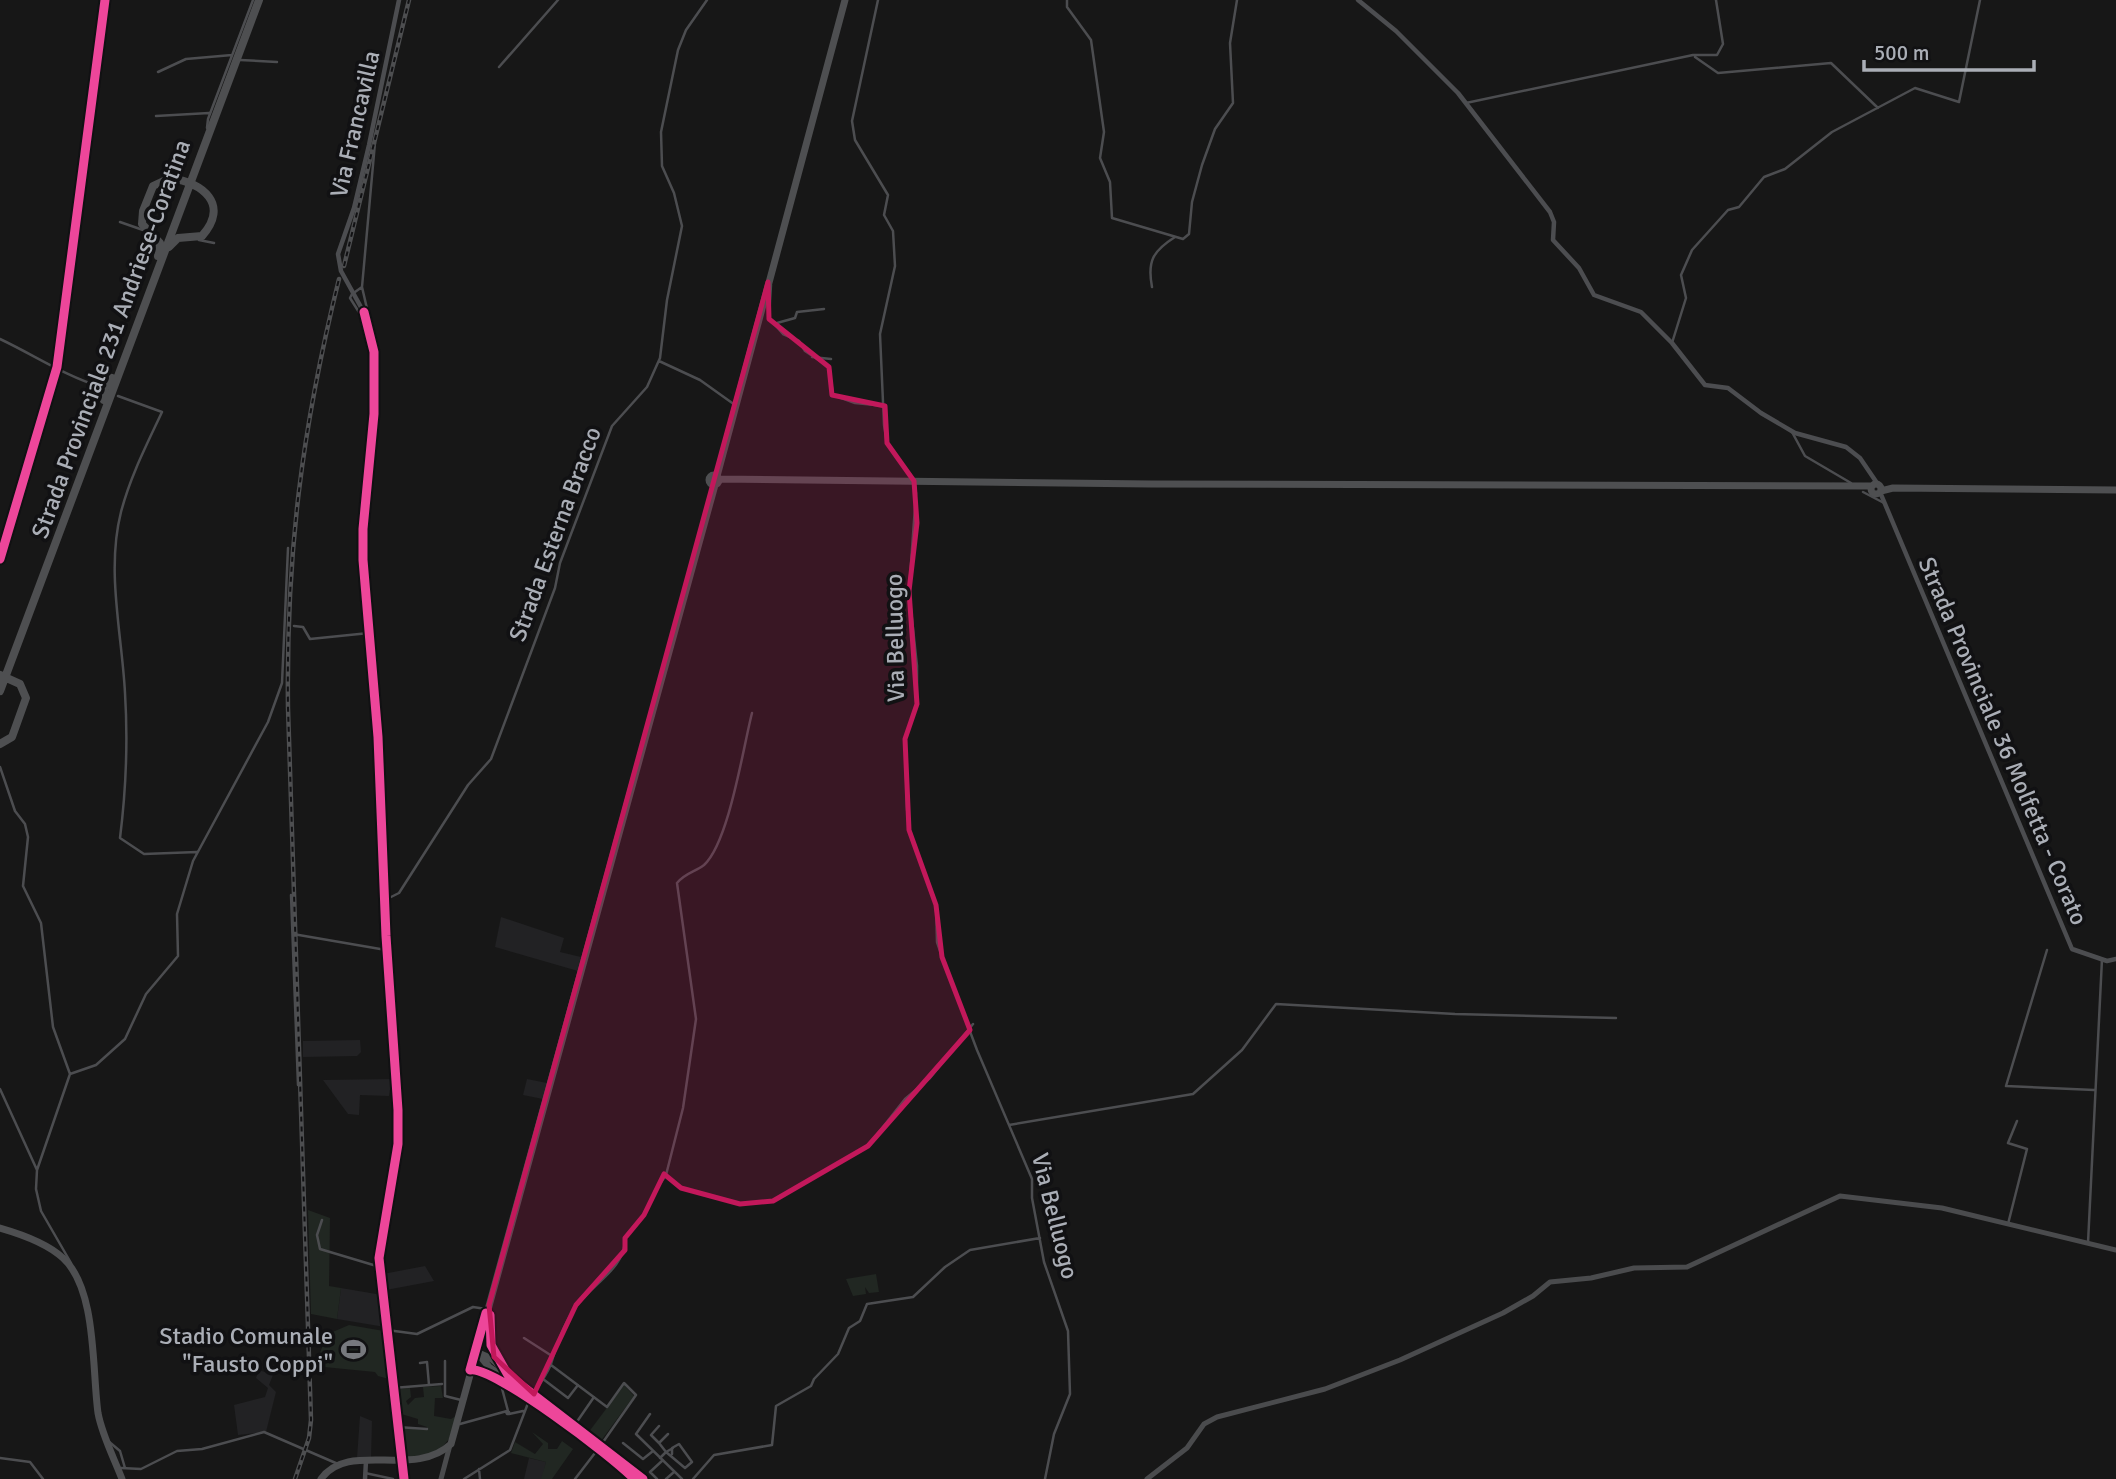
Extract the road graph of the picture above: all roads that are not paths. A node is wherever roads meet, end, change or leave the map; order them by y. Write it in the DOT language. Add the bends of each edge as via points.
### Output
graph roads {
  1 [pos="257,0"];
  2 [pos="399,0"];
  3 [pos="558,0"];
  4 [pos="707,0"];
  5 [pos="845,0"];
  6 [pos="878,0"];
  7 [pos="1067,0"];
  8 [pos="1237,0"];
  9 [pos="1358,0"];
  10 [pos="1716,0"];
  11 [pos="1980,0"];
  12 [pos="232,55"];
  13 [pos="1693,55"];
  14 [pos="240,60"];
  15 [pos="277,62"];
  16 [pos="499,67"];
  17 [pos="232,70"];
  18 [pos="158,72"];
  19 [pos="1466,103"];
  20 [pos="1878,108"];
  21 [pos="210,113"];
  22 [pos="156,116"];
  23 [pos="208,128"];
  24 [pos="376,143"];
  25 [pos="185,197"];
  26 [pos="120,222"];
  27 [pos="171,223"];
  28 [pos="141,227"];
  29 [pos="202,237"];
  30 [pos="1175,237"];
  31 [pos="164,251"];
  32 [pos="157,260"];
  33 [pos="768,282"];
  34 [pos="1152,287"];
  35 [pos="362,288"];
  36 [pos="824,309"];
  37 [pos="368,317"];
  38 [pos="777,323"];
  39 [pos="0,340"];
  40 [pos="1672,343"];
  41 [pos="373,345"];
  42 [pos="127,351"];
  43 [pos="812,357"];
  44 [pos="120,359"];
  45 [pos="831,359"];
  46 [pos="659,361"];
  47 [pos="102,388"];
  48 [pos="118,396"];
  49 [pos="734,405"];
  50 [pos="885,406"];
  51 [pos="99,419"];
  52 [pos="1790,430"];
  53 [pos="1803,435"];
  54 [pos="1797,441"];
  55 [pos="716,480"];
  56 [pos="914,481"];
  57 [pos="1853,485"];
  58 [pos="1876,489"];
  59 [pos="1863,490"];
  60 [pos="2116,490"];
  61 [pos="1884,503"];
  62 [pos="288,548"];
  63 [pos="294,625"];
  64 [pos="369,633"];
  65 [pos="0,675"];
  66 [pos="0,683"];
  67 [pos="0,691"];
  68 [pos="752,713"];
  69 [pos="0,746"];
  70 [pos="0,767"];
  71 [pos="198,852"];
  72 [pos="291,895"];
  73 [pos="385,900"];
  74 [pos="293,934"];
  75 [pos="387,950"];
  76 [pos="2047,950"];
  77 [pos="2102,959"];
  78 [pos="2116,959"];
  79 [pos="1616,1018"];
  80 [pos="972,1024"];
  81 [pos="970,1030"];
  82 [pos="70,1074"];
  83 [pos="298,1085"];
  84 [pos="0,1089"];
  85 [pos="2094,1090"];
  86 [pos="2017,1121"];
  87 [pos="1009,1125"];
  88 [pos="37,1170"];
  89 [pos="666,1175"];
  90 [pos="323,1220"];
  91 [pos="2008,1224"];
  92 [pos="0,1228"];
  93 [pos="1041,1238"];
  94 [pos="2088,1243"];
  95 [pos="2116,1250"];
  96 [pos="60,1253"];
  97 [pos="380,1266"];
  98 [pos="488,1308"];
  99 [pos="387,1330"];
  100 [pos="524,1338"];
  101 [pos="476,1352"];
  102 [pos="552,1356"];
  103 [pos="445,1361"];
  104 [pos="420,1363"];
  105 [pos="551,1364"];
  106 [pos="498,1365"];
  107 [pos="472,1369"];
  108 [pos="543,1379"];
  109 [pos="503,1380"];
  110 [pos="442,1384"];
  111 [pos="429,1385"];
  112 [pos="578,1385"];
  113 [pos="393,1388"];
  114 [pos="532,1396"];
  115 [pos="594,1397"];
  116 [pos="463,1400"];
  117 [pos="523,1411"];
  118 [pos="508,1412"];
  119 [pos="515,1414"];
  120 [pos="650,1414"];
  121 [pos="520,1420"];
  122 [pos="457,1425"];
  123 [pos="574,1426"];
  124 [pos="659,1426"];
  125 [pos="397,1427"];
  126 [pos="426,1429"];
  127 [pos="668,1434"];
  128 [pos="623,1443"];
  129 [pos="659,1443"];
  130 [pos="599,1447"];
  131 [pos="673,1448"];
  132 [pos="653,1451"];
  133 [pos="666,1452"];
  134 [pos="672,1454"];
  135 [pos="443,1456"];
  136 [pos="0,1458"];
  137 [pos="662,1459"];
  138 [pos="366,1461"];
  139 [pos="402,1461"];
  140 [pos="338,1464"];
  141 [pos="122,1468"];
  142 [pos="480,1469"];
  143 [pos="674,1471"];
  144 [pos="365,1476"];
  145 [pos="43,1479"];
  146 [pos="122,1479"];
  147 [pos="321,1479"];
  148 [pos="393,1479"];
  149 [pos="404,1479"];
  150 [pos="441,1479"];
  151 [pos="464,1479"];
  152 [pos="480,1479"];
  153 [pos="575,1479"];
  154 [pos="638,1479"];
  155 [pos="657,1479"];
  156 [pos="666,1479"];
  157 [pos="682,1479"];
  158 [pos="693,1479"];
  159 [pos="1045,1479"];
  160 [pos="1147,1479"];
  1 -- 12 [label="street"];
  1 -- 14 [label="street"];
  1 -- 17 [label="highway, Strada Provinciale 231 Andriese-Coratina"];
  1 -- 23 [label="highway, Strada Provinciale 231 Andriese-Coratina"];
  2 -- 37 [label="street, Via Francavilla" via="351,216 338,254 341,271"];
  3 -- 16 [label="street"];
  4 -- 46 [label="street, Strada Esterna Bracco" via="678,50 661,132 662,166 682,226"];
  5 -- 33 [label="main road"];
  6 -- 50 [label="street" via="852,121 855,140 888,195 884,215 895,242 895,278 880,334"];
  7 -- 30 [label="street" via="1091,40 1104,132 1100,158 1110,182 1112,218"];
  8 -- 30 [label="street" via="1230,43 1234,103 1215,129 1202,165 1189,234 1183,239"];
  9 -- 19 [label="street" via="1400,35"];
  10 -- 13 [label="street" via="1721,51"];
  11 -- 20 [label="street" via="1959,102 1915,88"];
  12 -- 18 [label="street" via="186,59"];
  12 -- 21 [label="street"];
  13 -- 19 [label="street"];
  13 -- 20 [label="street" via="1717,73 1831,63"];
  14 -- 15 [label="street"];
  14 -- 17 [label="street"];
  17 -- 25 [label="highway, Strada Provinciale 231 Andriese-Coratina"];
  19 -- 40 [label="street" via="1550,212 1553,240 1579,268 1594,295 1638,310"];
  20 -- 40 [label="street" via="1832,132 1785,169 1764,177 1692,250 1681,275 1686,298"];
  21 -- 22 [label="street"];
  21 -- 23 [label="street"];
  23 -- 27 [label="highway, Strada Provinciale 231 Andriese-Coratina"];
  24 -- 35 [label="street"];
  25 -- 29 [label="highway" via="179,225 182,233"];
  25 -- 31 [label="highway, Strada Provinciale 231 Andriese-Coratina"];
  26 -- 28 [label="street"];
  27 -- 28 [label="highway" via="163,232"];
  27 -- 32 [label="highway, Strada Provinciale 231 Andriese-Coratina"];
  28 -- 29 [label="highway" via="153,186 164,178 181,180 208,192 212,201"];
  28 -- 32 [label="highway" via="160,243"];
  29 -- 31 [label="highway" via="178,238"];
  30 -- 34 [label="street" via="1152,258"];
  31 -- 42 [label="highway, Strada Provinciale 231 Andriese-Coratina"];
  32 -- 44 [label="highway, Strada Provinciale 231 Andriese-Coratina"];
  33 -- 38 [label="street" via="772,290 769,318"];
  33 -- 49 [label="main road"];
  35 -- 37 [label="street"];
  35 -- 41 [label="street" via="350,298"];
  36 -- 38 [label="street" via="797,312 795,318"];
  37 -- 41 [label="street"];
  38 -- 43 [label="street" via="783,334 799,341"];
  39 -- 47 [label="street" via="71,378"];
  40 -- 52 [label="street" via="1701,381 1728,388"];
  41 -- 64 [label="street" via="374,414 363,541"];
  42 -- 48 [label="highway" via="116,387"];
  42 -- 51 [label="highway, Strada Provinciale 231 Andriese-Coratina"];
  43 -- 45 [label="street"];
  43 -- 50 [label="street" via="829,367 833,395"];
  44 -- 47 [label="highway" via="110,384"];
  44 -- 51 [label="highway, Strada Provinciale 231 Andriese-Coratina"];
  46 -- 49 [label="street" via="699,380"];
  46 -- 73 [label="street, Strada Esterna Bracco" via="647,387 612,426 491,759 468,785 399,893"];
  47 -- 51 [label="highway" via="106,394"];
  48 -- 51 [label="highway"];
  48 -- 71 [label="street" via="162,412 129,488 116,550 116,608 125,694 126,792 120,838 144,854"];
  49 -- 55 [label="main road"];
  50 -- 56 [label="street" via="887,443"];
  51 -- 66 [label="highway, Strada Provinciale 231 Andriese-Coratina"];
  51 -- 67 [label="highway, Strada Provinciale 231 Andriese-Coratina"];
  52 -- 53 [label="street"];
  52 -- 54 [label="street"];
  53 -- 54 [label="street"];
  53 -- 58 [label="street" via="1846,447 1860,458"];
  54 -- 57 [label="street" via="1805,456"];
  55 -- 56 [label="main road"];
  55 -- 98 [label="main road"];
  56 -- 59 [label="main road"];
  56 -- 81 [label="street, Via Belluogo" via="916,523 909,591 917,704 905,739 909,830 936,905 937,942"];
  58 -- 59 [label="main road"];
  58 -- 60 [label="main road"];
  58 -- 61 [label="street, Strada Provinciale 36 Molfetta - Corato"];
  59 -- 61 [label="street"];
  61 -- 77 [label="street, Strada Provinciale 36 Molfetta - Corato" via="2072,949"];
  62 -- 71 [label="street" via="282,683 268,722"];
  63 -- 64 [label="street" via="303,627 310,639"];
  64 -- 73 [label="street"];
  65 -- 69 [label="highway" via="23,688 25,703 12,737"];
  68 -- 89 [label="street" via="721,834 705,864 677,883 696,1019 683,1108"];
  70 -- 82 [label="street" via="28,837 23,886 41,923 53,1027"];
  71 -- 82 [label="street" via="177,914 178,956 174,964 151,986 116,1050 96,1065"];
  72 -- 74 [label="street"];
  73 -- 75 [label="street"];
  74 -- 75 [label="street"];
  74 -- 83 [label="street"];
  75 -- 97 [label="street" via="398,1144"];
  76 -- 85 [label="street" via="2006,1086"];
  77 -- 78 [label="street, Strada Provinciale 36 Molfetta - Corato"];
  77 -- 85 [label="street"];
  79 -- 87 [label="street" via="1276,1004 1242,1050 1193,1094"];
  80 -- 81 [label="street"];
  81 -- 87 [label="street, Via Belluogo"];
  81 -- 89 [label="street" via="868,1146 773,1201 740,1204 681,1188"];
  82 -- 88 [label="street"];
  84 -- 88 [label="street"];
  85 -- 94 [label="street"];
  86 -- 91 [label="street" via="2008,1143 2028,1149"];
  87 -- 93 [label="street, Via Belluogo" via="1032,1179"];
  88 -- 96 [label="street" via="41,1211"];
  89 -- 102 [label="street" via="625,1238 625,1250 576,1305"];
  90 -- 97 [label="street" via="317,1235 320,1250"];
  91 -- 94 [label="main road"];
  91 -- 160 [label="main road" via="1942,1208 1840,1196 1690,1266 1632,1268 1550,1282 1495,1317 1387,1365 1325,1389 1210,1420 1187,1448"];
  92 -- 96 [label="main road"];
  93 -- 158 [label="street" via="970,1250 914,1297 867,1304 860,1321 849,1328 838,1354 811,1387 776,1406 772,1446 714,1455"];
  93 -- 159 [label="street, Via Belluogo" via="1044,1262 1068,1331 1070,1394 1054,1434"];
  94 -- 95 [label="main road"];
  96 -- 141 [label="main road" via="73,1270 92,1333 98,1412"];
  97 -- 99 [label="street"];
  98 -- 99 [label="street" via="473,1307 417,1334"];
  98 -- 101 [label="main road"];
  98 -- 106 [label="main road" via="488,1336"];
  99 -- 113 [label="street"];
  100 -- 102 [label="street"];
  101 -- 106 [label="main road"];
  101 -- 107 [label="main road"];
  101 -- 109 [label="main road"];
  102 -- 105 [label="street"];
  103 -- 110 [label="street"];
  104 -- 111 [label="street" via="427,1362"];
  105 -- 108 [label="street"];
  105 -- 112 [label="street"];
  106 -- 114 [label="main road"];
  107 -- 109 [label="main road"];
  107 -- 116 [label="main road"];
  108 -- 112 [label="street" via="568,1398"];
  108 -- 114 [label="street"];
  109 -- 114 [label="main road"];
  109 -- 118 [label="street"];
  110 -- 111 [label="street"];
  110 -- 116 [label="street" via="446,1397"];
  111 -- 113 [label="street"];
  112 -- 115 [label="street"];
  113 -- 125 [label="street"];
  114 -- 117 [label="street"];
  114 -- 123 [label="main road"];
  114 -- 130 [label="main road"];
  115 -- 123 [label="street"];
  115 -- 130 [label="street" via="606,1406 624,1383 636,1395"];
  116 -- 122 [label="main road"];
  117 -- 119 [label="street"];
  117 -- 121 [label="street"];
  118 -- 119 [label="street"];
  118 -- 122 [label="street"];
  119 -- 121 [label="street"];
  120 -- 132 [label="street" via="636,1434"];
  121 -- 142 [label="street" via="510,1450"];
  122 -- 135 [label="main road"];
  123 -- 130 [label="main road"];
  124 -- 129 [label="street" via="651,1435"];
  125 -- 126 [label="street"];
  125 -- 139 [label="street"];
  127 -- 129 [label="street"];
  128 -- 132 [label="street" via="643,1459"];
  129 -- 133 [label="street"];
  130 -- 153 [label="street"];
  130 -- 154 [label="main road"];
  131 -- 133 [label="street"];
  131 -- 134 [label="street"];
  131 -- 134 [label="street" via="682,1446 692,1462 685,1468"];
  132 -- 137 [label="street"];
  133 -- 134 [label="street"];
  133 -- 137 [label="street"];
  135 -- 139 [label="main road"];
  135 -- 150 [label="main road"];
  136 -- 145 [label="street" via="30,1462"];
  137 -- 143 [label="street"];
  137 -- 155 [label="street" via="650,1472"];
  138 -- 139 [label="main road"];
  138 -- 140 [label="main road"];
  138 -- 144 [label="street"];
  139 -- 149 [label="street"];
  140 -- 141 [label="street" via="264,1432 177,1451 141,1469"];
  140 -- 147 [label="main road"];
  141 -- 146 [label="main road"];
  142 -- 151 [label="street"];
  142 -- 152 [label="street"];
  143 -- 156 [label="street"];
  143 -- 157 [label="street"];
  144 -- 148 [label="street"];
}
